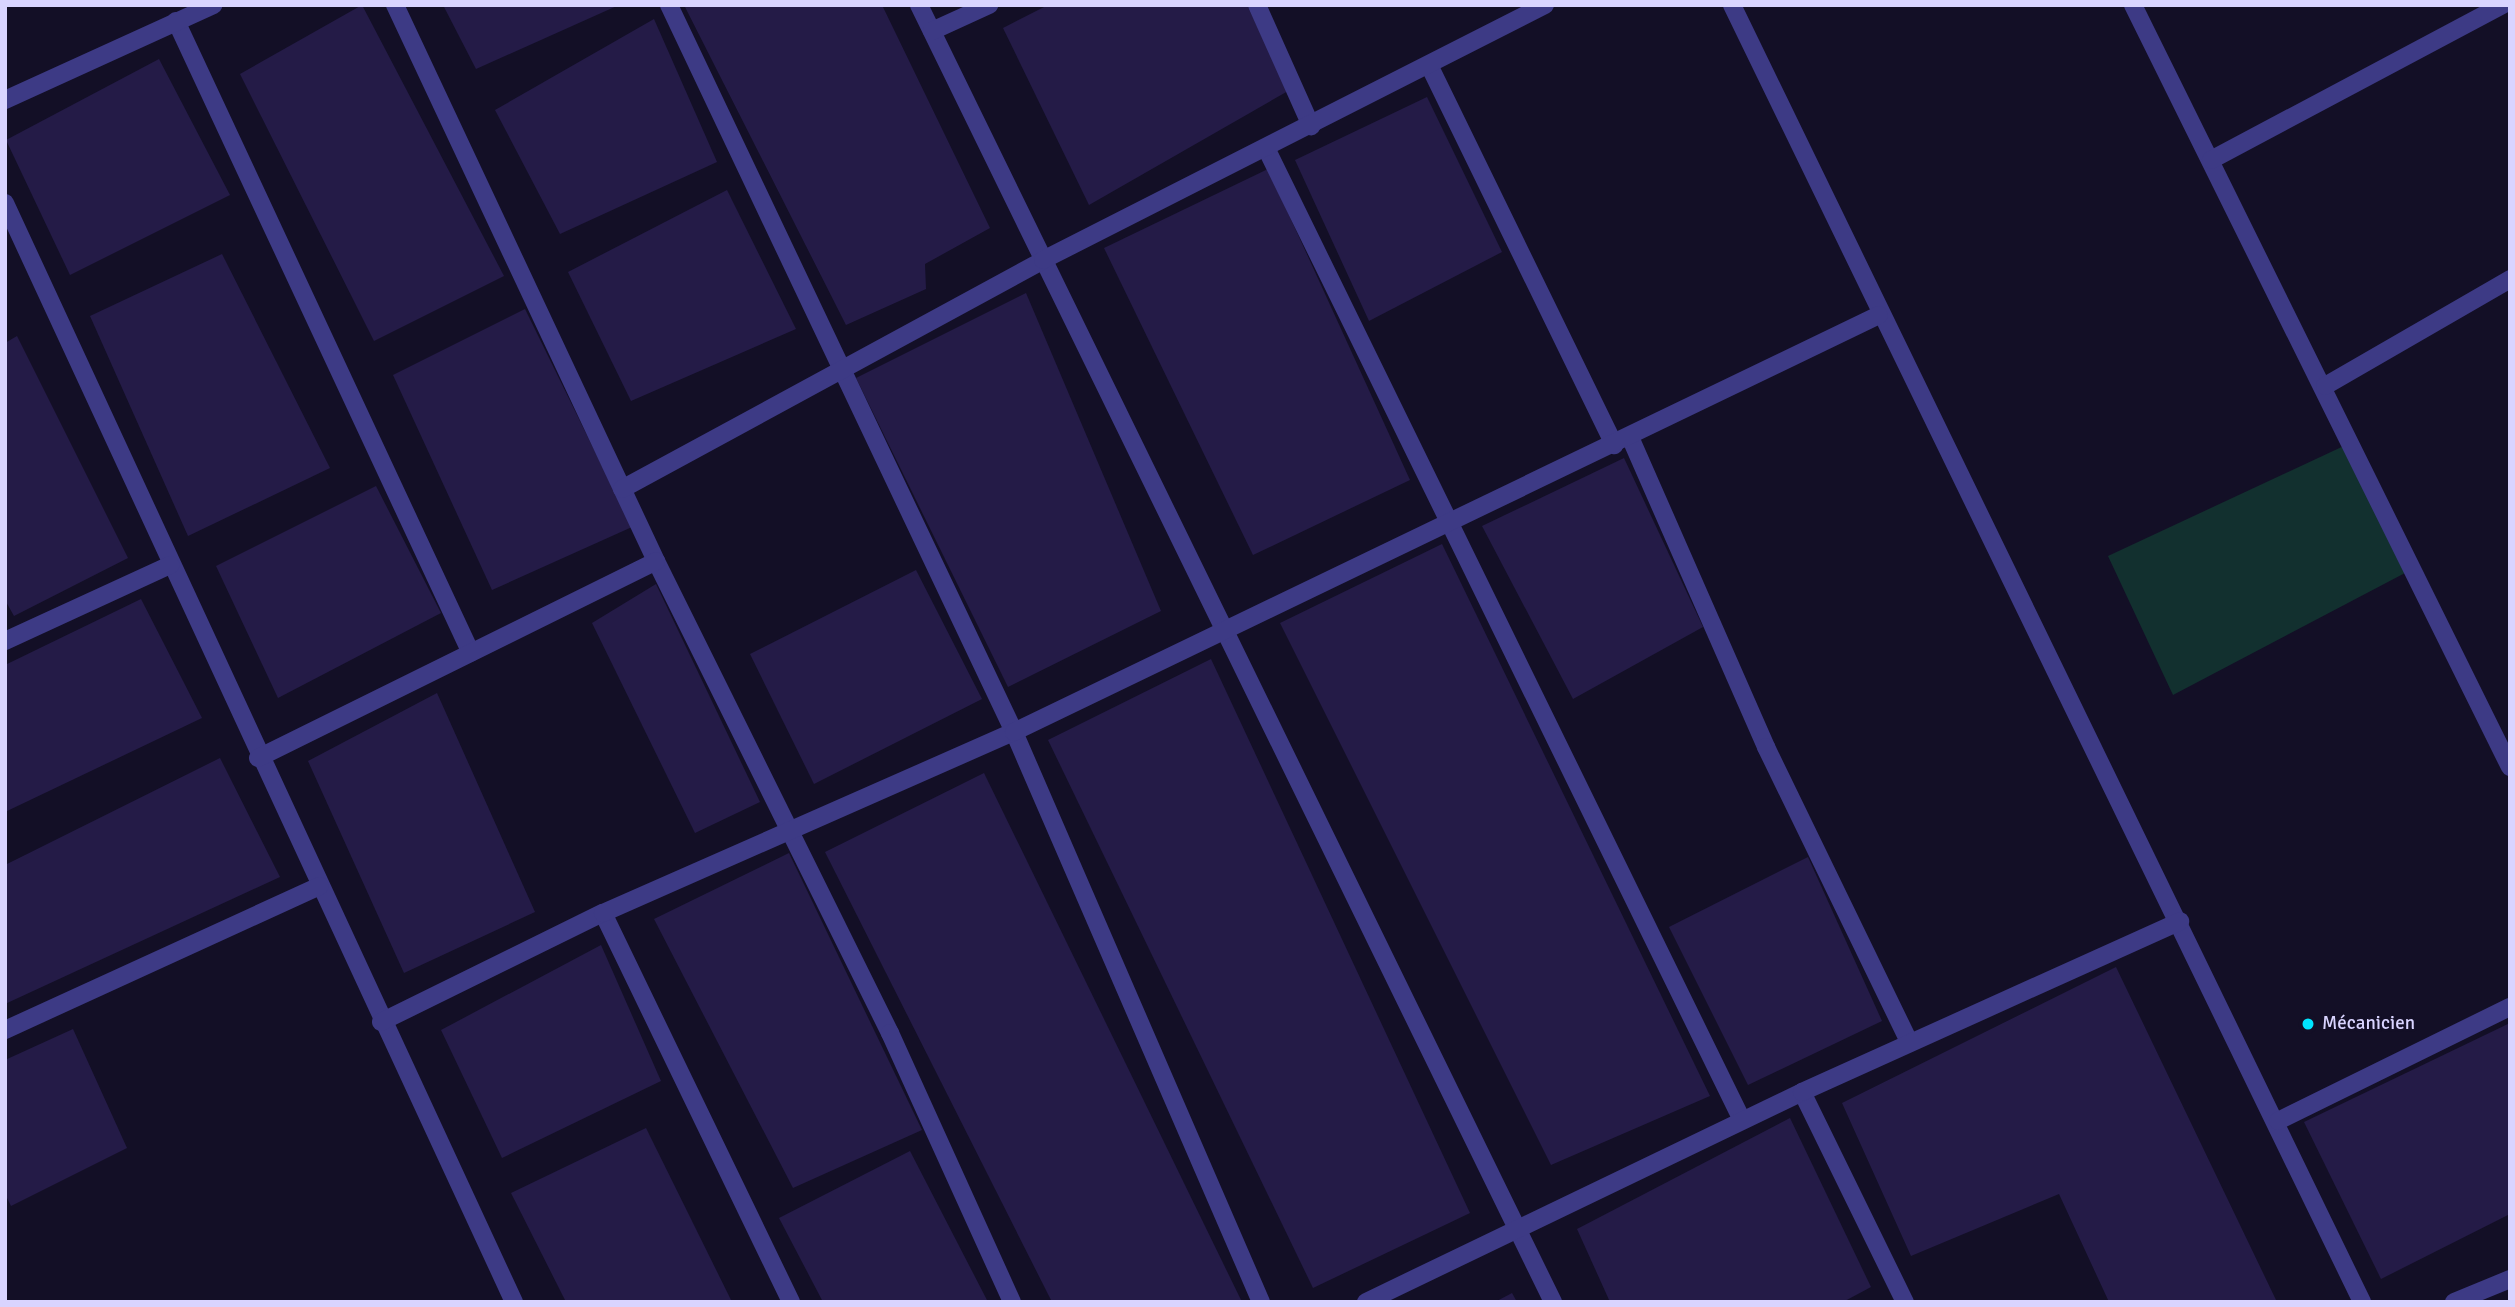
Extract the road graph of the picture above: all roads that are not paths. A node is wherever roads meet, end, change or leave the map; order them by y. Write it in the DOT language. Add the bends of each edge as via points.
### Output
graph roads {
  1 [pos="213,5"];
  2 [pos="395,5"];
  3 [pos="669,5"];
  4 [pos="919,5"];
  5 [pos="989,5"];
  6 [pos="1257,5"];
  7 [pos="1545,5"];
  8 [pos="1732,5"];
  9 [pos="2133,5"];
  10 [pos="2503,5"];
  11 [pos="176,21"];
  12 [pos="932,31"];
  13 [pos="1429,65"];
  14 [pos="5,100"];
  15 [pos="1311,126"];
  16 [pos="1266,148"];
  17 [pos="2211,160"];
  18 [pos="5,203"];
  19 [pos="1044,260"];
  20 [pos="2510,279"];
  21 [pos="1879,315"];
  22 [pos="841,368"];
  23 [pos="2325,386"];
  24 [pos="1630,437"];
  25 [pos="1614,445"];
  26 [pos="622,489"];
  27 [pos="1455,523"];
  28 [pos="656,561"];
  29 [pos="170,565"];
  30 [pos="1227,631"];
  31 [pos="5,641"];
  32 [pos="471,653"];
  33 [pos="1014,732"];
  34 [pos="258,758"];
  35 [pos="2510,767"];
  36 [pos="790,831"];
  37 [pos="320,886"];
  38 [pos="603,913"];
  39 [pos="2180,921"];
  40 [pos="2510,1007"];
  41 [pos="381,1022"];
  42 [pos="5,1030"];
  43 [pos="1910,1043"];
  44 [pos="1802,1092"];
  45 [pos="1742,1120"];
  46 [pos="2278,1121"];
  47 [pos="1516,1227"];
  48 [pos="2510,1279"];
  49 [pos="514,1302"];
  50 [pos="791,1302"];
  51 [pos="1012,1302"];
  52 [pos="1261,1302"];
  53 [pos="1366,1302"];
  54 [pos="1553,1302"];
  55 [pos="1905,1302"];
  56 [pos="2361,1302"];
  57 [pos="2455,1302"];
  1 -- 11 [label="street"];
  2 -- 26 [label="street"];
  3 -- 22 [label="street"];
  4 -- 12 [label="street"];
  5 -- 12 [label="street"];
  6 -- 15 [label="street"];
  7 -- 13 [label="street"];
  8 -- 21 [label="street"];
  9 -- 17 [label="street"];
  10 -- 17 [label="street"];
  11 -- 14 [label="street"];
  11 -- 32 [label="street"];
  12 -- 19 [label="street"];
  13 -- 15 [label="street"];
  13 -- 25 [label="street"];
  15 -- 16 [label="street"];
  16 -- 19 [label="street"];
  16 -- 27 [label="street"];
  17 -- 23 [label="street"];
  18 -- 29 [label="street"];
  19 -- 22 [label="street"];
  19 -- 30 [label="street"];
  20 -- 23 [label="street"];
  21 -- 24 [label="street"];
  21 -- 39 [label="street"];
  22 -- 26 [label="street"];
  22 -- 33 [label="street"];
  23 -- 35 [label="street"];
  24 -- 25 [label="street"];
  24 -- 43 [label="street" via="1766,747"];
  25 -- 27 [label="street"];
  26 -- 28 [label="street"];
  27 -- 30 [label="street"];
  27 -- 45 [label="street"];
  28 -- 32 [label="street"];
  28 -- 36 [label="street"];
  29 -- 31 [label="street"];
  29 -- 34 [label="street"];
  30 -- 33 [label="street"];
  30 -- 47 [label="street"];
  32 -- 34 [label="street"];
  33 -- 36 [label="street"];
  33 -- 52 [label="street"];
  34 -- 37 [label="street"];
  36 -- 38 [label="street"];
  36 -- 51 [label="street"];
  37 -- 41 [label="street"];
  37 -- 42 [label="street"];
  38 -- 41 [label="street"];
  38 -- 50 [label="street"];
  39 -- 43 [label="street"];
  39 -- 46 [label="street"];
  40 -- 46 [label="street"];
  41 -- 49 [label="street"];
  43 -- 44 [label="street"];
  44 -- 45 [label="street"];
  44 -- 55 [label="street"];
  45 -- 47 [label="street"];
  46 -- 56 [label="street"];
  47 -- 53 [label="street"];
  47 -- 54 [label="street"];
  48 -- 57 [label="street"];
}
